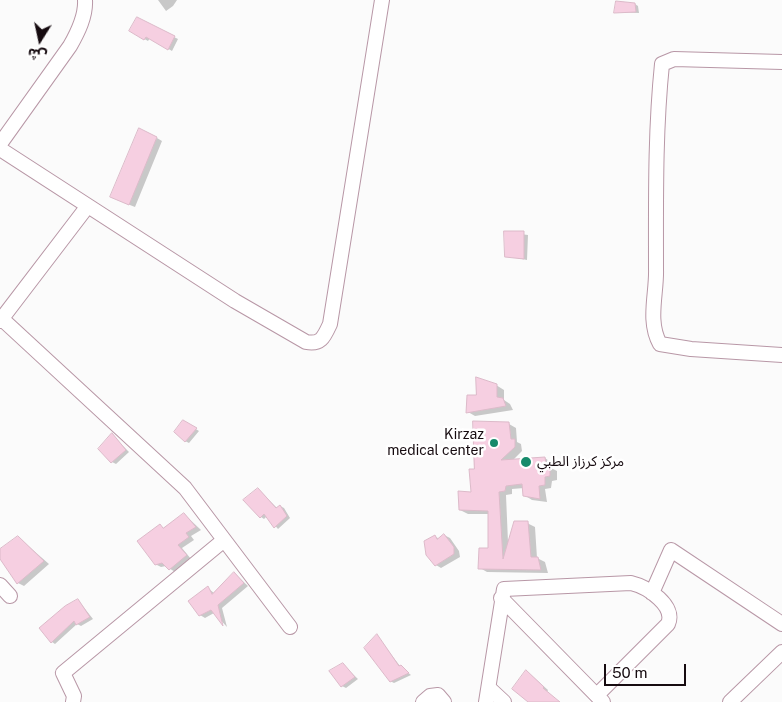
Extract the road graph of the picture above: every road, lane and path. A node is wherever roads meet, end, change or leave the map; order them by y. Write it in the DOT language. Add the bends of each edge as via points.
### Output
graph roads {
  1 [pos="85,0"];
  2 [pos="382,0"];
  3 [pos="782,62"];
  4 [pos="0,144"];
  5 [pos="0,149"];
  6 [pos="87,207"];
  7 [pos="1,320"];
  8 [pos="782,355"];
  9 [pos="224,540"];
  10 [pos="0,585"];
  11 [pos="652,593"];
  12 [pos="10,596"];
  13 [pos="501,598"];
  14 [pos="782,624"];
  15 [pos="290,627"];
  16 [pos="782,652"];
  17 [pos="488,696"];
  18 [pos="600,698"];
  19 [pos="73,702"];
  20 [pos="423,702"];
  21 [pos="444,702"];
  22 [pos="504,702"];
  23 [pos="730,702"];
  1 -- 4 [label="street" via="83,17 70,46"];
  2 -- 6 [label="street" via="330,324 319,342 306,342 235,301"];
  3 -- 8 [label="street" via="674,59 662,64 658,106 653,323 660,344"];
  5 -- 6 [label="street"];
  6 -- 7 [label="street"];
  7 -- 9 [label="street" via="185,488"];
  9 -- 15 [label="street"];
  9 -- 19 [label="street" via="63,673 74,696"];
  10 -- 12 [label="street"];
  11 -- 13 [label="street" via="641,585 622,583 504,588"];
  11 -- 14 [label="street" via="671,550"];
  11 -- 18 [label="street" via="669,610 668,624"];
  13 -- 17 [label="street"];
  13 -- 18 [label="street"];
  16 -- 23 [label="street"];
  17 -- 22 [label="street"];
  20 -- 21 [label="street" via="438,695"];
}
